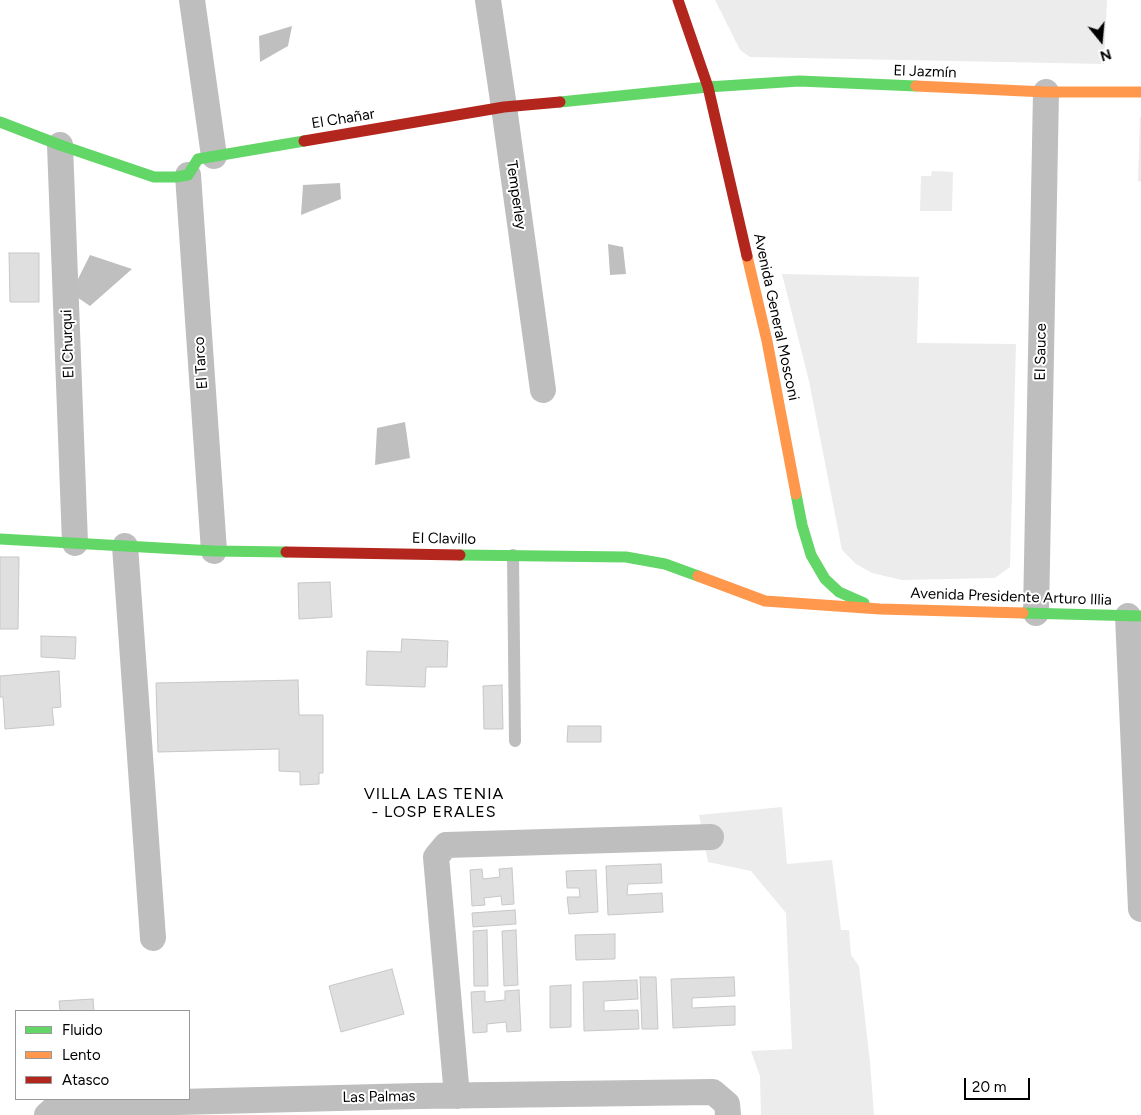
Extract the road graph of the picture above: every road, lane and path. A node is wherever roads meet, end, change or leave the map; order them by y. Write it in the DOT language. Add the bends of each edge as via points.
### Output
graph roads {
  1 [pos="192,0"];
  2 [pos="488,0"];
  3 [pos="678,0"];
  4 [pos="708,86"];
  5 [pos="1046,92"];
  6 [pos="1141,92"];
  7 [pos="504,107"];
  8 [pos="0,122"];
  9 [pos="60,145"];
  10 [pos="214,156"];
  11 [pos="188,175"];
  12 [pos="543,390"];
  13 [pos="0,539"];
  14 [pos="75,543"];
  15 [pos="125,546"];
  16 [pos="214,551"];
  17 [pos="512,556"];
  18 [pos="880,609"];
  19 [pos="1036,613"];
  20 [pos="1134,616"];
  21 [pos="515,742"];
  22 [pos="711,837"];
  23 [pos="1141,909"];
  24 [pos="153,938"];
  25 [pos="457,1096"];
  26 [pos="419,1106"];
  27 [pos="47,1114"];
  28 [pos="728,1115"];
  1 -- 10 [label="street"];
  2 -- 7 [label="street, Temperley"];
  3 -- 4 [label="street, Avenida General Mosconi"];
  4 -- 5 [label="street, El Jazmín" via="798,81"];
  4 -- 7 [label="street, El Chañar"];
  4 -- 18 [label="street, Avenida General Mosconi" via="767,341 802,525 811,555 825,579 839,592"];
  5 -- 6 [label="street, El Jazmín"];
  5 -- 19 [label="street, El Sauce"];
  7 -- 10 [label="street, El Chañar"];
  7 -- 12 [label="street, Temperley"];
  8 -- 9 [label="street"];
  9 -- 11 [label="street" via="154,177"];
  9 -- 14 [label="street, El Churqui"];
  10 -- 11 [label="street, El Chañar" via="198,159"];
  11 -- 16 [label="street, El Tarco"];
  13 -- 14 [label="street, El Clavillo"];
  14 -- 15 [label="street, El Clavillo"];
  15 -- 16 [label="street, El Clavillo"];
  15 -- 24 [label="street"];
  16 -- 17 [label="street, El Clavillo"];
  17 -- 18 [label="street, El Clavillo" via="626,557 665,564 766,601"];
  17 -- 21 [label="lane"];
  18 -- 19 [label="street, Avenida Presidente Arturo Illia"];
  19 -- 20 [label="street, Avenida Presidente Arturo Illia"];
  20 -- 23 [label="street"];
  22 -- 25 [label="street" via="446,845 436,857"];
  25 -- 26 [label="street, Las Palmas"];
  25 -- 28 [label="street, Las Palmas" via="713,1092 726,1104"];
  26 -- 27 [label="street, Las Palmas" via="58,1105"];
}
